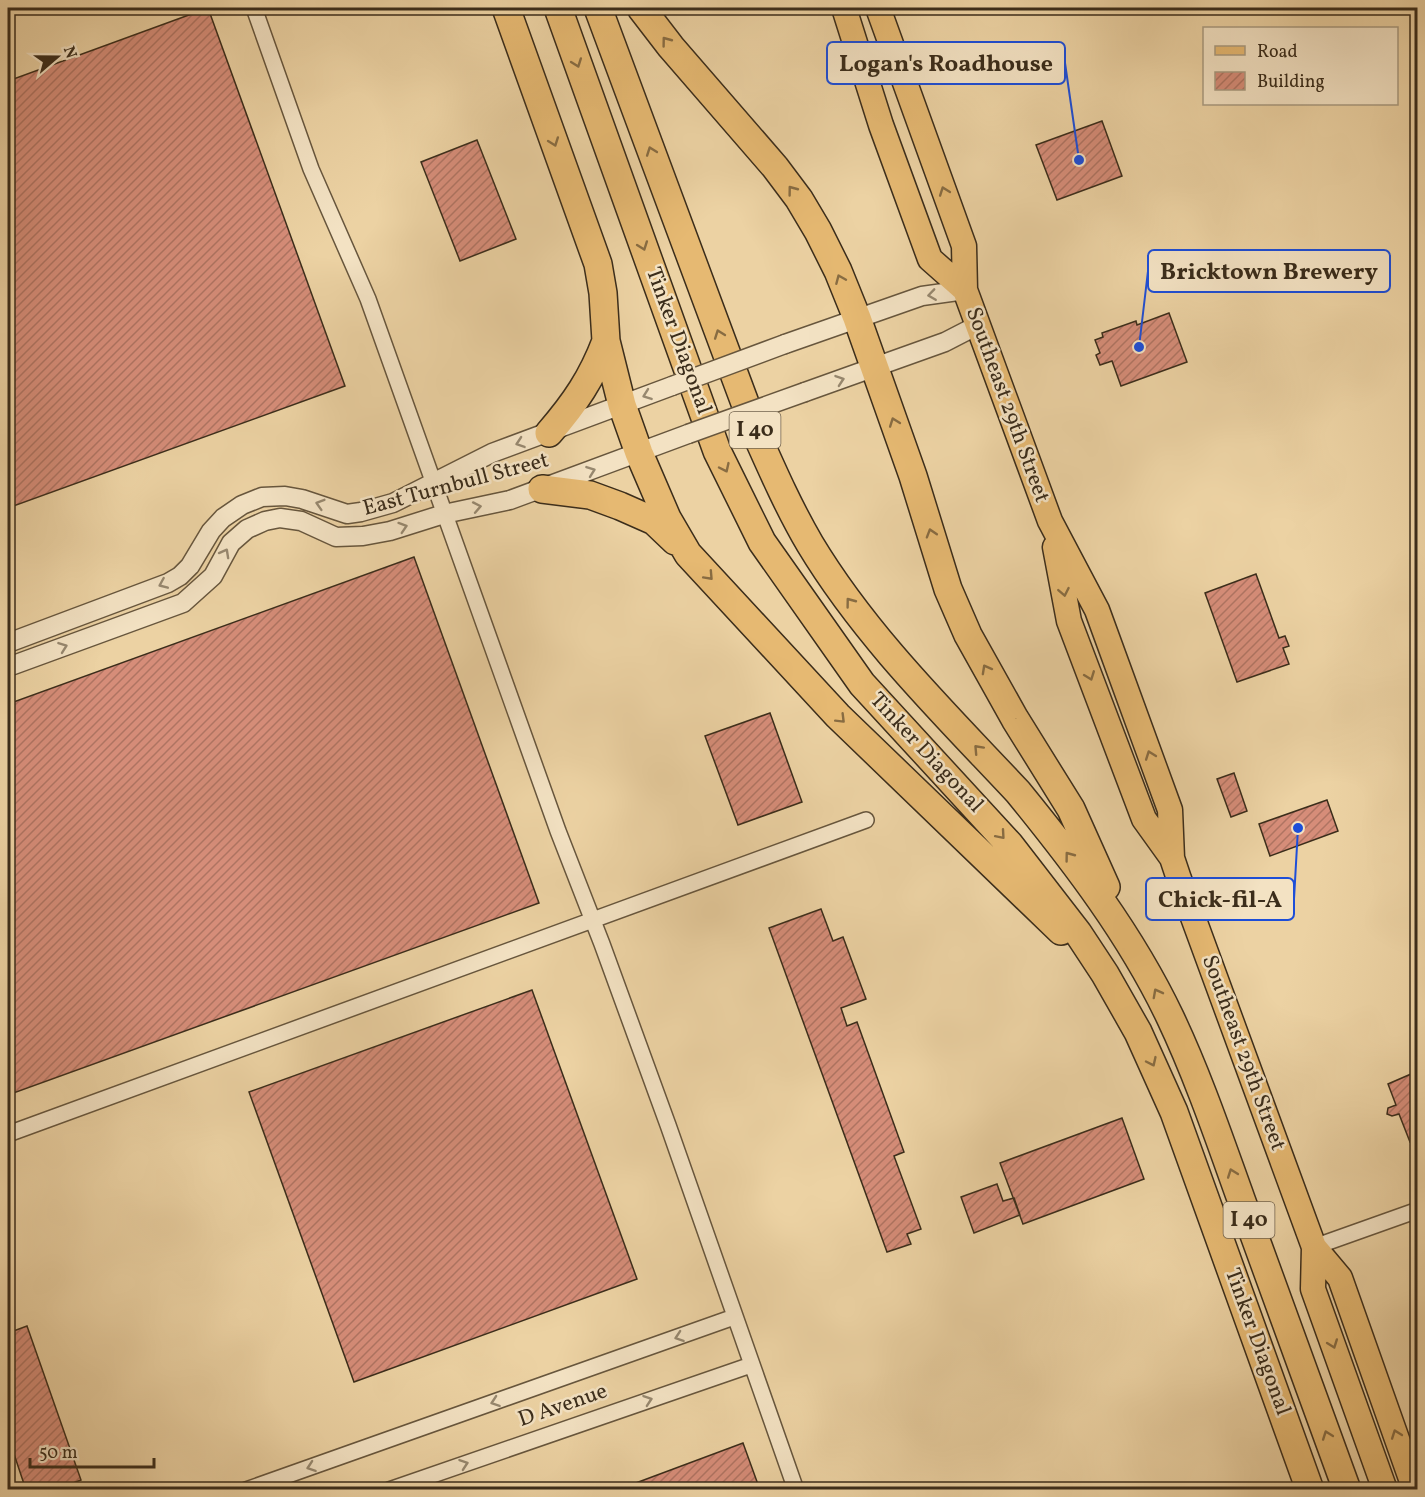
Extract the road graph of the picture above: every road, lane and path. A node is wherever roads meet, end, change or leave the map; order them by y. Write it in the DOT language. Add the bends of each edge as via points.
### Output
graph roads {
  1 [pos="254,8"];
  2 [pos="506,8"];
  3 [pos="558,8"];
  4 [pos="598,8"];
  5 [pos="641,8"];
  6 [pos="844,8"];
  7 [pos="878,8"];
  8 [pos="965,290"];
  9 [pos="857,318"];
  10 [pos="978,325"];
  11 [pos="606,341"];
  12 [pos="874,368"];
  13 [pos="622,405"];
  14 [pos="549,433"];
  15 [pos="639,453"];
  16 [pos="433,483"];
  17 [pos="542,489"];
  18 [pos="444,514"];
  19 [pos="688,554"];
  20 [pos="8,643"];
  21 [pos="8,667"];
  22 [pos="866,820"];
  23 [pos="592,919"];
  24 [pos="1137,956"];
  25 [pos="1105,974"];
  26 [pos="8,1134"];
  27 [pos="1418,1210"];
  28 [pos="1314,1247"];
  29 [pos="734,1317"];
  30 [pos="751,1365"];
  31 [pos="246,1490"];
  32 [pos="389,1490"];
  33 [pos="796,1490"];
  34 [pos="1310,1490"];
  35 [pos="1347,1490"];
  36 [pos="1385,1490"];
  37 [pos="1415,1490"];
  1 -- 16 [label="street" via="311,168 368,299"];
  2 -- 11 [label="highway, one-way" via="598,264"];
  3 -- 25 [label="highway, Tinker Diagonal / I 40, one-way" via="717,451 762,542 862,684 1010,844"];
  24 -- 4 [label="highway, Tinker Diagonal / I 40, one-way" via="1041,819 874,633 811,545 758,438"];
  9 -- 5 [label="highway, one-way" via="799,199"];
  6 -- 8 [label="main road, Southeast 29th Street" via="930,259"];
  8 -- 7 [label="main road, Southeast 29th Street, one-way" via="964,246"];
  8 -- 9 [label="street, East Turnbull Street, one-way" via="922,296"];
  8 -- 10 [label="main road, Southeast 29th Street"];
  9 -- 12 [label="highway"];
  9 -- 13 [label="street, East Turnbull Street, one-way, bridge"];
  10 -- 12 [label="street, East Turnbull Street" via="945,342"];
  10 -- 28 [label="main road, Southeast 29th Street" via="1050,521 1069,621 1144,819 1172,858"];
  11 -- 13 [label="highway"];
  11 -- 14 [label="highway" via="585,387"];
  15 -- 12 [label="street, East Turnbull Street, one-way, bridge"];
  24 -- 12 [label="highway, one-way" via="1071,809 968,635 948,589 914,476"];
  13 -- 14 [label="street, East Turnbull Street"];
  13 -- 15 [label="highway"];
  14 -- 16 [label="street, East Turnbull Street, one-way" via="492,453"];
  17 -- 15 [label="street, East Turnbull Street, one-way"];
  15 -- 19 [label="highway" via="667,518"];
  16 -- 18 [label="street"];
  16 -- 20 [label="street, East Turnbull Street, one-way" via="393,503 347,514 285,495 262,497 223,518 190,566 168,583"];
  18 -- 17 [label="street, East Turnbull Street, one-way"];
  17 -- 19 [label="highway" via="590,495 654,521"];
  21 -- 18 [label="street, East Turnbull Street, one-way" via="183,603 213,576 231,543 247,529 265,521 301,521 336,537 390,531"];
  18 -- 23 [label="street"];
  19 -- 25 [label="highway, one-way" via="838,716"];
  22 -- 23 [label="street"];
  23 -- 26 [label="street"];
  23 -- 29 [label="street"];
  35 -- 24 [label="highway, Tinker Diagonal / I 40, one-way" via="1205,1101 1170,1017"];
  25 -- 34 [label="highway, Tinker Diagonal / I 40, one-way" via="1138,1032 1174,1112"];
  27 -- 28 [label="street"];
  28 -- 36 [label="main road, Southeast 29th Street, one-way" via="1313,1289"];
  37 -- 28 [label="main road, Southeast 29th Street, one-way" via="1340,1278"];
  29 -- 30 [label="street"];
  29 -- 31 [label="street, one-way"];
  32 -- 30 [label="street, D Avenue, one-way"];
  30 -- 33 [label="street"];
}
